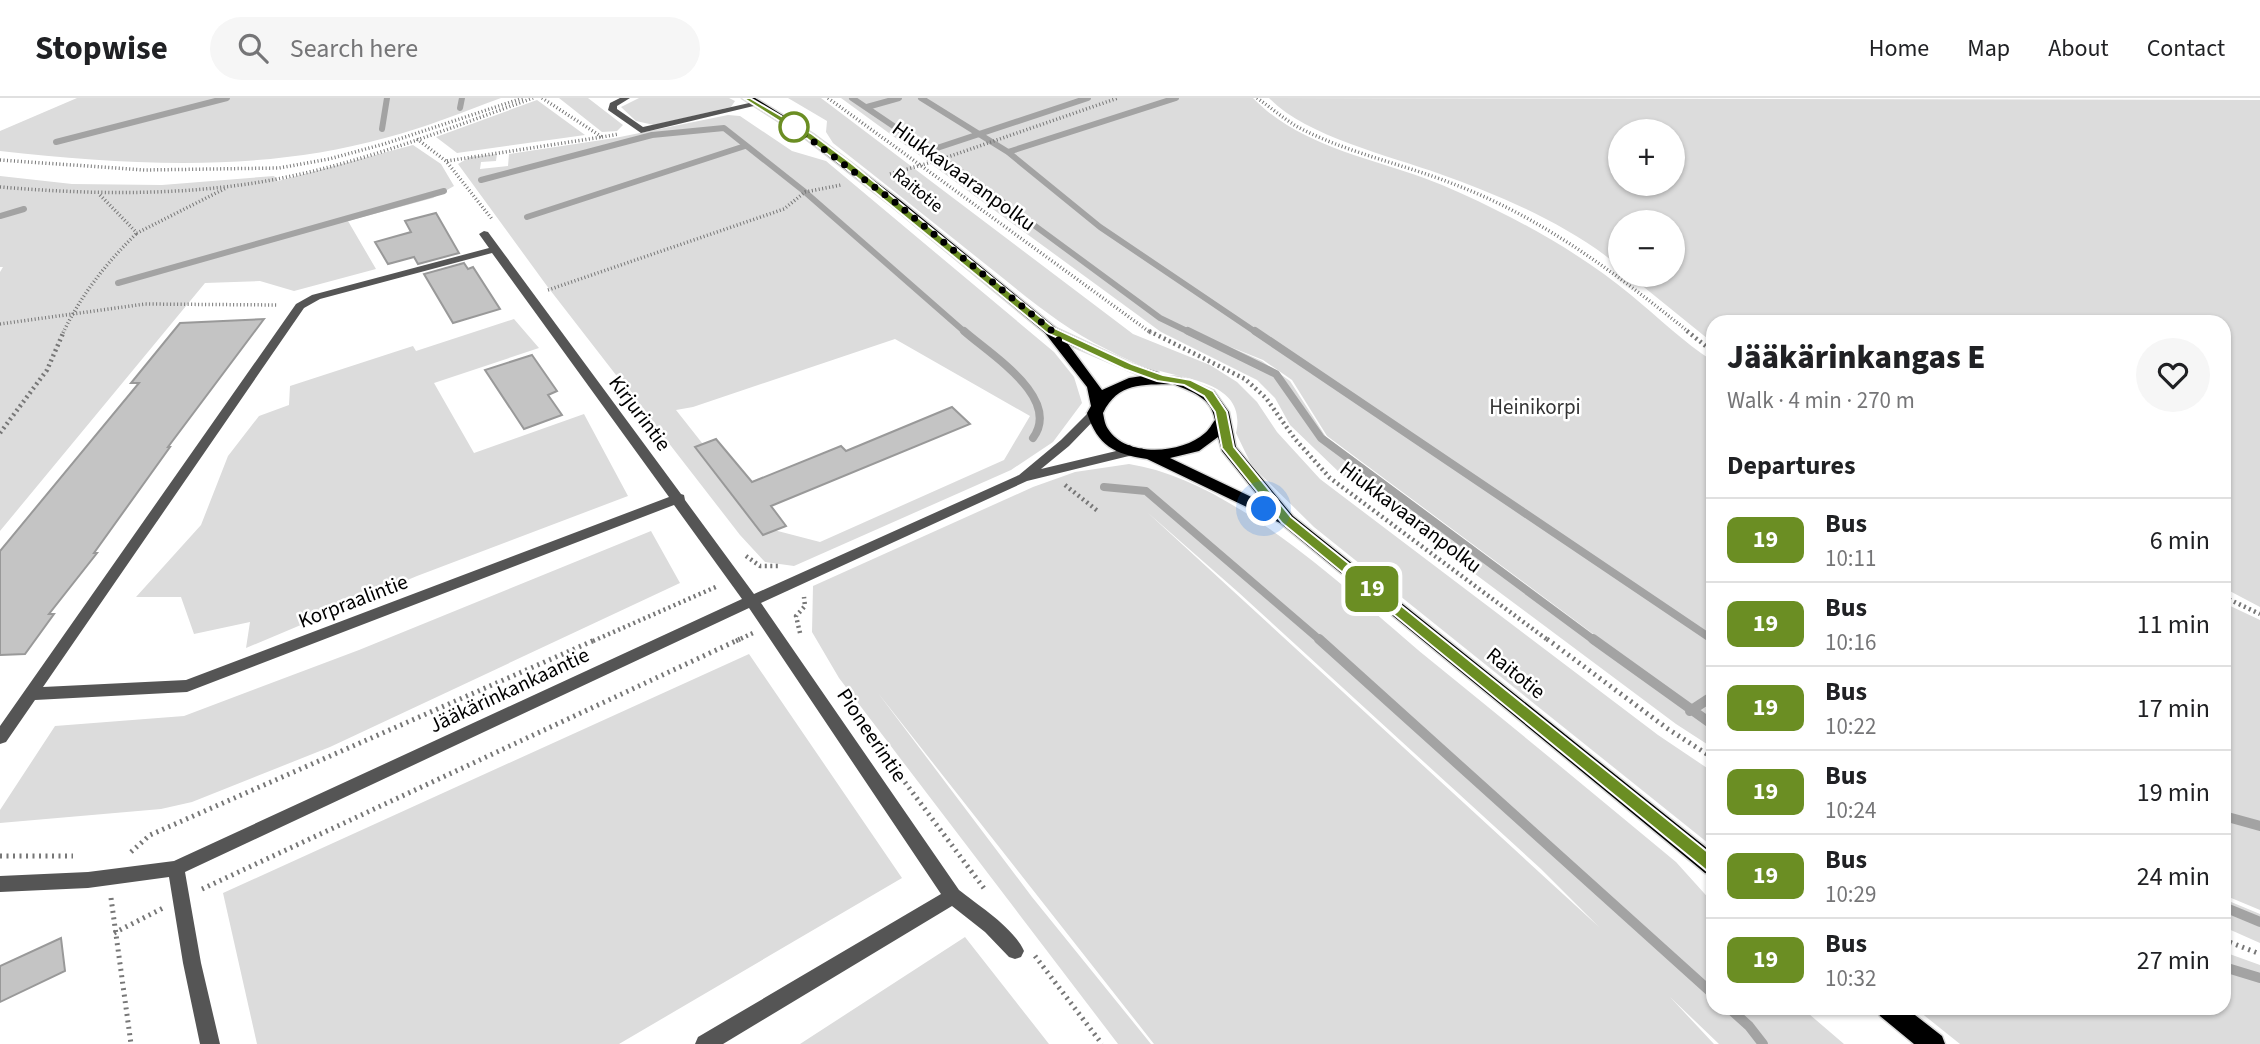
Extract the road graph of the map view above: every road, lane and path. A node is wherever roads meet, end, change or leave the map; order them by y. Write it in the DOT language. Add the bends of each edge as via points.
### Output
graph roads {
  1 [pos="523,98"];
  2 [pos="533,98"];
  3 [pos="542,98"];
  4 [pos="626,98"];
  5 [pos="828,98"];
  6 [pos="1118,98"];
  7 [pos="1258,98"];
  8 [pos="752,101"];
  9 [pos="447,128"];
  10 [pos="413,135"];
  11 [pos="418,138"];
  12 [pos="0,160"];
  13 [pos="939,160"];
  14 [pos="446,161"];
  15 [pos="456,172"];
  16 [pos="0,187"];
  17 [pos="228,187"];
  18 [pos="829,187"];
  19 [pos="100,194"];
  20 [pos="137,233"];
  21 [pos="484,234"];
  22 [pos="495,248"];
  23 [pos="547,290"];
  24 [pos="300,306"];
  25 [pos="72,314"];
  26 [pos="0,324"];
  27 [pos="1051,330"];
  28 [pos="1706,346"];
  29 [pos="1161,378"];
  30 [pos="1096,409"];
  31 [pos="1222,422"];
  32 [pos="0,433"];
  33 [pos="1141,453"];
  34 [pos="1050,473"];
  35 [pos="1023,478"];
  36 [pos="680,498"];
  37 [pos="1099,512"];
  38 [pos="1287,520"];
  39 [pos="760,566"];
  40 [pos="735,578"];
  41 [pos="2231,600"];
  42 [pos="752,601"];
  43 [pos="2260,614"];
  44 [pos="796,616"];
  45 [pos="768,626"];
  46 [pos="31,694"];
  47 [pos="0,738"];
  48 [pos="1706,753"];
  49 [pos="0,856"];
  50 [pos="76,856"];
  51 [pos="1706,860"];
  52 [pos="176,868"];
  53 [pos="116,879"];
  54 [pos="0,884"];
  55 [pos="953,896"];
  56 [pos="180,900"];
  57 [pos="114,933"];
  58 [pos="2231,943"];
  59 [pos="1015,951"];
  60 [pos="2260,954"];
  61 [pos="1897,1015"];
  62 [pos="131,1044"];
  63 [pos="210,1044"];
  64 [pos="705,1044"];
  65 [pos="1933,1044"];
  1 -- 10 [label="path"];
  2 -- 9 [label="path"];
  3 -- 14 [label="path" via="602,137"];
  4 -- 8 [label="street" via="612,110 641,131"];
  5 -- 48 [label="path, Hiukkavaaranpolku" via="1154,335 1245,379 1266,398 1330,478"];
  6 -- 13 [label="path"];
  7 -- 28 [label="path" via="1295,125 1335,144 1457,185 1535,223 1634,288"];
  8 -- 27 [label="main road, Raitotie" via="809,136"];
  9 -- 10 [label="path"];
  9 -- 11 [label="path"];
  10 -- 12 [label="path" via="329,159 253,170 145,170"];
  11 -- 14 [label="path"];
  11 -- 17 [label="path" via="303,173"];
  14 -- 15 [label="path"];
  16 -- 19 [label="path"];
  17 -- 19 [label="path"];
  17 -- 20 [label="path"];
  18 -- 23 [label="path" via="806,192 784,209"];
  19 -- 20 [label="path"];
  20 -- 25 [label="path" via="111,258"];
  21 -- 22 [label="street, Kirjurintie"];
  22 -- 24 [label="street" via="316,297"];
  22 -- 36 [label="street, Kirjurintie"];
  24 -- 25 [label="path" via="145,304"];
  24 -- 46 [label="street"];
  25 -- 26 [label="path"];
  25 -- 32 [label="path" via="47,370"];
  27 -- 29 [label="main road, Raitotie"];
  27 -- 30 [label="main road, Raitotie" via="1094,387"];
  29 -- 30 [label="main road, Raitotie" via="1122,385 1103,397"];
  29 -- 31 [label="main road, Raitotie" via="1209,394 1217,402"];
  30 -- 33 [label="main road, Raitotie" via="1100,430 1107,438"];
  30 -- 35 [label="street, Jääkärinkankaantie"];
  31 -- 33 [label="main road" via="1209,440 1197,447"];
  31 -- 38 [label="main road, Raitotie" via="1228,448"];
  33 -- 34 [label="street, Jääkärinkankaantie"];
  33 -- 38 [label="main road, Raitotie"];
  34 -- 35 [label="street, Jääkärinkankaantie"];
  34 -- 37 [label="path"];
  35 -- 42 [label="street, Jääkärinkankaantie"];
  36 -- 40 [label="street, Kirjurintie"];
  36 -- 46 [label="street, Korpraalintie" via="187,687"];
  38 -- 51 [label="main road, Raitotie"];
  39 -- 40 [label="path"];
  40 -- 42 [label="street, Kirjurintie"];
  40 -- 53 [label="path" via="150,835 127,856"];
  41 -- 43 [label="path"];
  42 -- 45 [label="street, Pioneerintie"];
  42 -- 52 [label="street, Jääkärinkankaantie"];
  44 -- 45 [label="path"];
  45 -- 55 [label="street, Pioneerintie"];
  45 -- 56 [label="path"];
  46 -- 47 [label="street"];
  49 -- 50 [label="path"];
  52 -- 53 [label="street, Jääkärinkankaantie"];
  52 -- 56 [label="street"];
  53 -- 54 [label="street, Jääkärinkankaantie"];
  53 -- 57 [label="path" via="111,900"];
  55 -- 59 [label="street, Pioneerintie"];
  55 -- 64 [label="street"];
  56 -- 57 [label="path"];
  56 -- 63 [label="street"];
  57 -- 62 [label="path"];
  58 -- 60 [label="path"];
  61 -- 65 [label="main road"];
}
